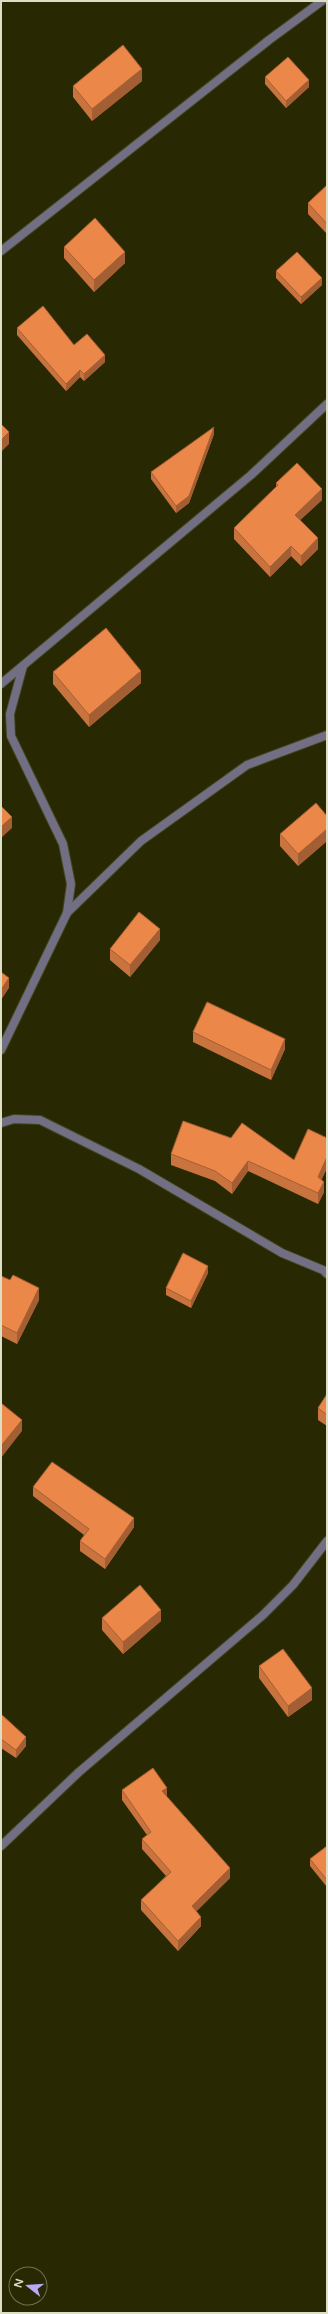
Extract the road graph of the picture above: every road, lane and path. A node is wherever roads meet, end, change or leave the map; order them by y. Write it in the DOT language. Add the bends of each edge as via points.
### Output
graph roads {
  1 [pos="322,1"];
  2 [pos="1,251"];
  3 [pos="327,404"];
  4 [pos="23,666"];
  5 [pos="1,684"];
  6 [pos="327,735"];
  7 [pos="67,913"];
  8 [pos="1,1050"];
  9 [pos="1,1123"];
  10 [pos="327,1274"];
  11 [pos="327,1541"];
  12 [pos="1,1846"];
  1 -- 2 [label="street"];
  3 -- 4 [label="street" via="251,475"];
  4 -- 5 [label="street"];
  4 -- 7 [label="street" via="10,714 11,736 63,844 71,884"];
  6 -- 7 [label="street" via="247,764 141,840"];
  7 -- 8 [label="street"];
  9 -- 10 [label="street" via="14,1119 40,1120 139,1169 282,1253"];
  11 -- 12 [label="street" via="293,1585 263,1615 79,1772"];
}
